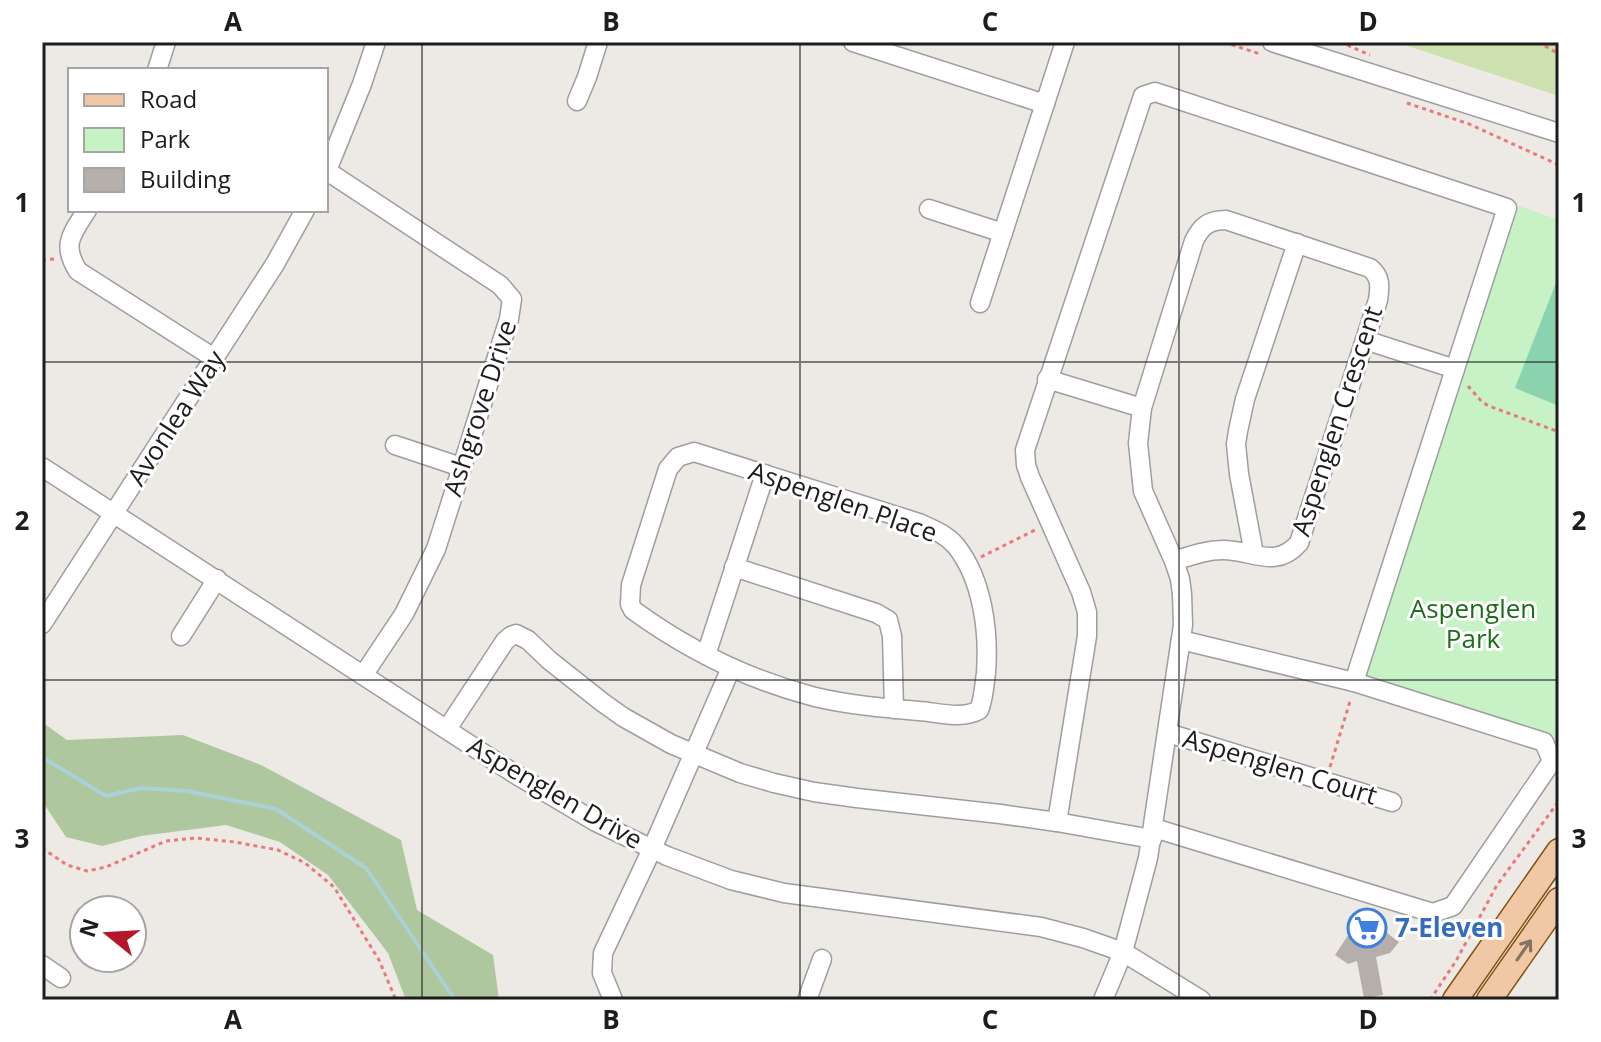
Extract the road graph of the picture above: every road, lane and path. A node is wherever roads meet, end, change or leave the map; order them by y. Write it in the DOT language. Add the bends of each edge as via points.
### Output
graph roads {
  1 [pos="166,42"];
  2 [pos="376,42"];
  3 [pos="598,42"];
  4 [pos="853,42"];
  5 [pos="1065,42"];
  6 [pos="1224,42"];
  7 [pos="1538,42"];
  8 [pos="1270,49"];
  9 [pos="1559,54"];
  10 [pos="158,68"];
  11 [pos="1443,98"];
  12 [pos="1396,100"];
  13 [pos="577,101"];
  14 [pos="1045,104"];
  15 [pos="1559,133"];
  16 [pos="1559,146"];
  17 [pos="1559,165"];
  18 [pos="328,167"];
  19 [pos="328,173"];
  20 [pos="929,209"];
  21 [pos="86,212"];
  22 [pos="304,212"];
  23 [pos="1003,233"];
  24 [pos="1297,243"];
  25 [pos="980,303"];
  26 [pos="1365,340"];
  27 [pos="214,358"];
  28 [pos="1454,373"];
  29 [pos="1047,379"];
  30 [pos="1142,408"];
  31 [pos="1559,432"];
  32 [pos="395,445"];
  33 [pos="42,467"];
  34 [pos="461,467"];
  35 [pos="765,474"];
  36 [pos="115,513"];
  37 [pos="1050,523"];
  38 [pos="1254,554"];
  39 [pos="978,560"];
  40 [pos="1174,561"];
  41 [pos="734,567"];
  42 [pos="217,579"];
  43 [pos="42,624"];
  44 [pos="181,636"];
  45 [pos="1181,640"];
  46 [pos="706,655"];
  47 [pos="731,668"];
  48 [pos="364,674"];
  49 [pos="1354,682"];
  50 [pos="894,709"];
  51 [pos="447,729"];
  52 [pos="1168,733"];
  53 [pos="693,755"];
  54 [pos="1325,781"];
  55 [pos="1559,801"];
  56 [pos="1392,802"];
  57 [pos="1057,822"];
  58 [pos="1153,834"];
  59 [pos="42,848"];
  60 [pos="652,849"];
  61 [pos="1559,851"];
  62 [pos="1559,900"];
  63 [pos="1123,952"];
  64 [pos="822,959"];
  65 [pos="42,965"];
  66 [pos="61,978"];
  67 [pos="396,1000"];
  68 [pos="613,1000"];
  69 [pos="807,1000"];
  70 [pos="1103,1000"];
  71 [pos="1201,1000"];
  72 [pos="1430,1000"];
  73 [pos="1455,1000"];
  74 [pos="1489,1000"];
  1 -- 10 [label="street"];
  2 -- 18 [label="street"];
  3 -- 13 [label="street"];
  4 -- 14 [label="street"];
  5 -- 14 [label="street"];
  6 -- 8 [label="path"];
  7 -- 9 [label="path"];
  8 -- 11 [label="street"];
  11 -- 15 [label="street"];
  11 -- 16 [label="street"];
  12 -- 17 [label="path" via="1469,124"];
  14 -- 23 [label="street"];
  19 -- 34 [label="street, Ashgrove Drive" via="500,285 512,299"];
  20 -- 23 [label="street"];
  21 -- 27 [label="street" via="68,248 78,271"];
  22 -- 27 [label="street, Avonlea Way"];
  23 -- 25 [label="street"];
  24 -- 26 [label="street, Aspenglen Crescent" via="1376,273 1380,289"];
  24 -- 30 [label="street, Aspenglen Crescent" via="1226,220 1206,224 1194,241"];
  24 -- 38 [label="street" via="1245,399 1236,444"];
  26 -- 28 [label="street"];
  26 -- 38 [label="street, Aspenglen Crescent" via="1299,543 1277,558"];
  27 -- 36 [label="street, Avonlea Way"];
  28 -- 29 [label="street" via="1507,208 1155,92 1143,96"];
  28 -- 31 [label="path" via="1489,406"];
  28 -- 49 [label="street"];
  29 -- 30 [label="street"];
  29 -- 37 [label="street" via="1025,458"];
  30 -- 40 [label="street, Aspenglen Crescent" via="1138,443 1143,491"];
  32 -- 34 [label="street"];
  33 -- 36 [label="street, Aspenglen Drive"];
  34 -- 48 [label="street, Ashgrove Drive" via="427,569"];
  35 -- 41 [label="street"];
  35 -- 46 [label="street, Aspenglen Place" via="694,452 678,457 668,469 631,585 630,604"];
  35 -- 50 [label="street, Aspenglen Place" via="919,523 945,536 961,554 986,625 982,704 965,715"];
  36 -- 42 [label="street, Aspenglen Drive"];
  36 -- 43 [label="street, Avonlea Way"];
  37 -- 39 [label="path"];
  37 -- 57 [label="street" via="1087,612"];
  38 -- 40 [label="street, Aspenglen Crescent" via="1200,552"];
  40 -- 45 [label="street, Aspenglen Crescent" via="1182,594"];
  41 -- 46 [label="street"];
  41 -- 50 [label="street" via="888,620"];
  42 -- 44 [label="street"];
  42 -- 48 [label="street, Aspenglen Drive"];
  45 -- 49 [label="street"];
  45 -- 52 [label="street, Aspenglen Crescent"];
  46 -- 47 [label="street, Aspenglen Place"];
  47 -- 50 [label="street, Aspenglen Place" via="818,697"];
  47 -- 53 [label="street"];
  48 -- 51 [label="street, Aspenglen Drive"];
  49 -- 54 [label="path"];
  49 -- 58 [label="street" via="1544,742 1552,761 1453,906 1433,913"];
  51 -- 53 [label="street" via="505,641 516,634 612,710"];
  51 -- 60 [label="street, Aspenglen Drive" via="596,822"];
  52 -- 54 [label="street, Aspenglen Court"];
  52 -- 58 [label="street, Aspenglen Crescent"];
  53 -- 57 [label="street" via="814,792"];
  53 -- 60 [label="street"];
  54 -- 56 [label="street, Aspenglen Court"];
  55 -- 72 [label="path" via="1497,885"];
  57 -- 58 [label="street"];
  58 -- 63 [label="street, Aspenglen Crescent"];
  59 -- 67 [label="path" via="87,871 166,841 196,838 278,850 305,863 334,887 379,960"];
  60 -- 63 [label="street, Aspenglen Drive" via="731,880 784,893 1041,927"];
  60 -- 68 [label="street" via="603,953 602,973"];
  61 -- 73 [label="main road"];
  74 -- 62 [label="main road, one-way"];
  63 -- 70 [label="street, Aspenglen Crescent"];
  63 -- 71 [label="street, Aspenglen Drive"];
  64 -- 69 [label="street"];
  65 -- 66 [label="street"];
}
